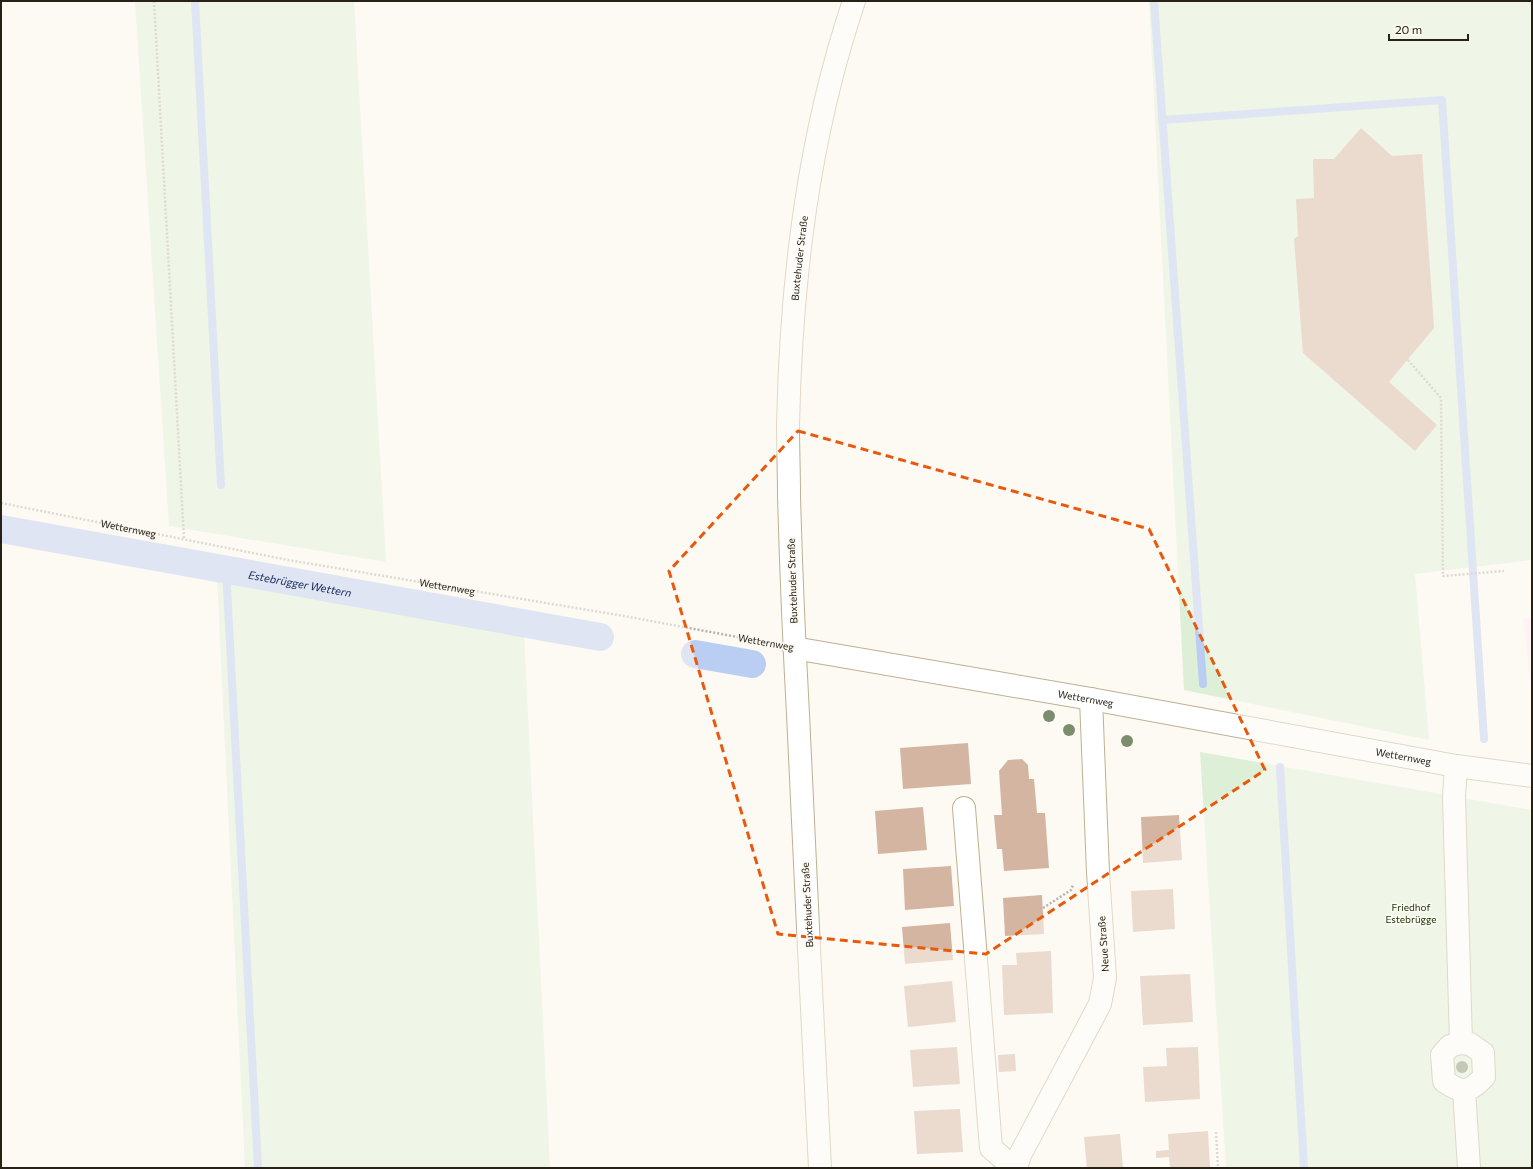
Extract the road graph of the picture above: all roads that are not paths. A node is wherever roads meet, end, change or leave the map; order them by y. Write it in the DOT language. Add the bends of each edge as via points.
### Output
graph roads {
  1 [pos="854,1"];
  2 [pos="794,648"];
  3 [pos="1091,699"];
  4 [pos="1456,766"];
  5 [pos="1532,776"];
  6 [pos="964,808"];
  7 [pos="1461,1043"];
  8 [pos="1464,1090"];
  9 [pos="820,1168"];
  10 [pos="1015,1168"];
  11 [pos="1469,1168"];
  1 -- 2 [label="street, Buxtehuder Straße" via="824,100 807,189 796,279 790,353 788,428"];
  2 -- 3 [label="street, Wetternweg"];
  2 -- 9 [label="street, Buxtehuder Straße"];
  3 -- 4 [label="street, Wetternweg"];
  3 -- 10 [label="street, Neue Straße" via="1105,978 1100,1004"];
  4 -- 5 [label="street, Wetternweg"];
  4 -- 7 [label="street" via="1454,797"];
  6 -- 10 [label="street" via="991,1148"];
  7 -- 8 [label="street" via="1450,1046 1442,1056 1444,1081 1454,1088"];
  7 -- 8 [label="street" via="1470,1044 1483,1053 1484,1077 1475,1087"];
  8 -- 11 [label="street"];
}
